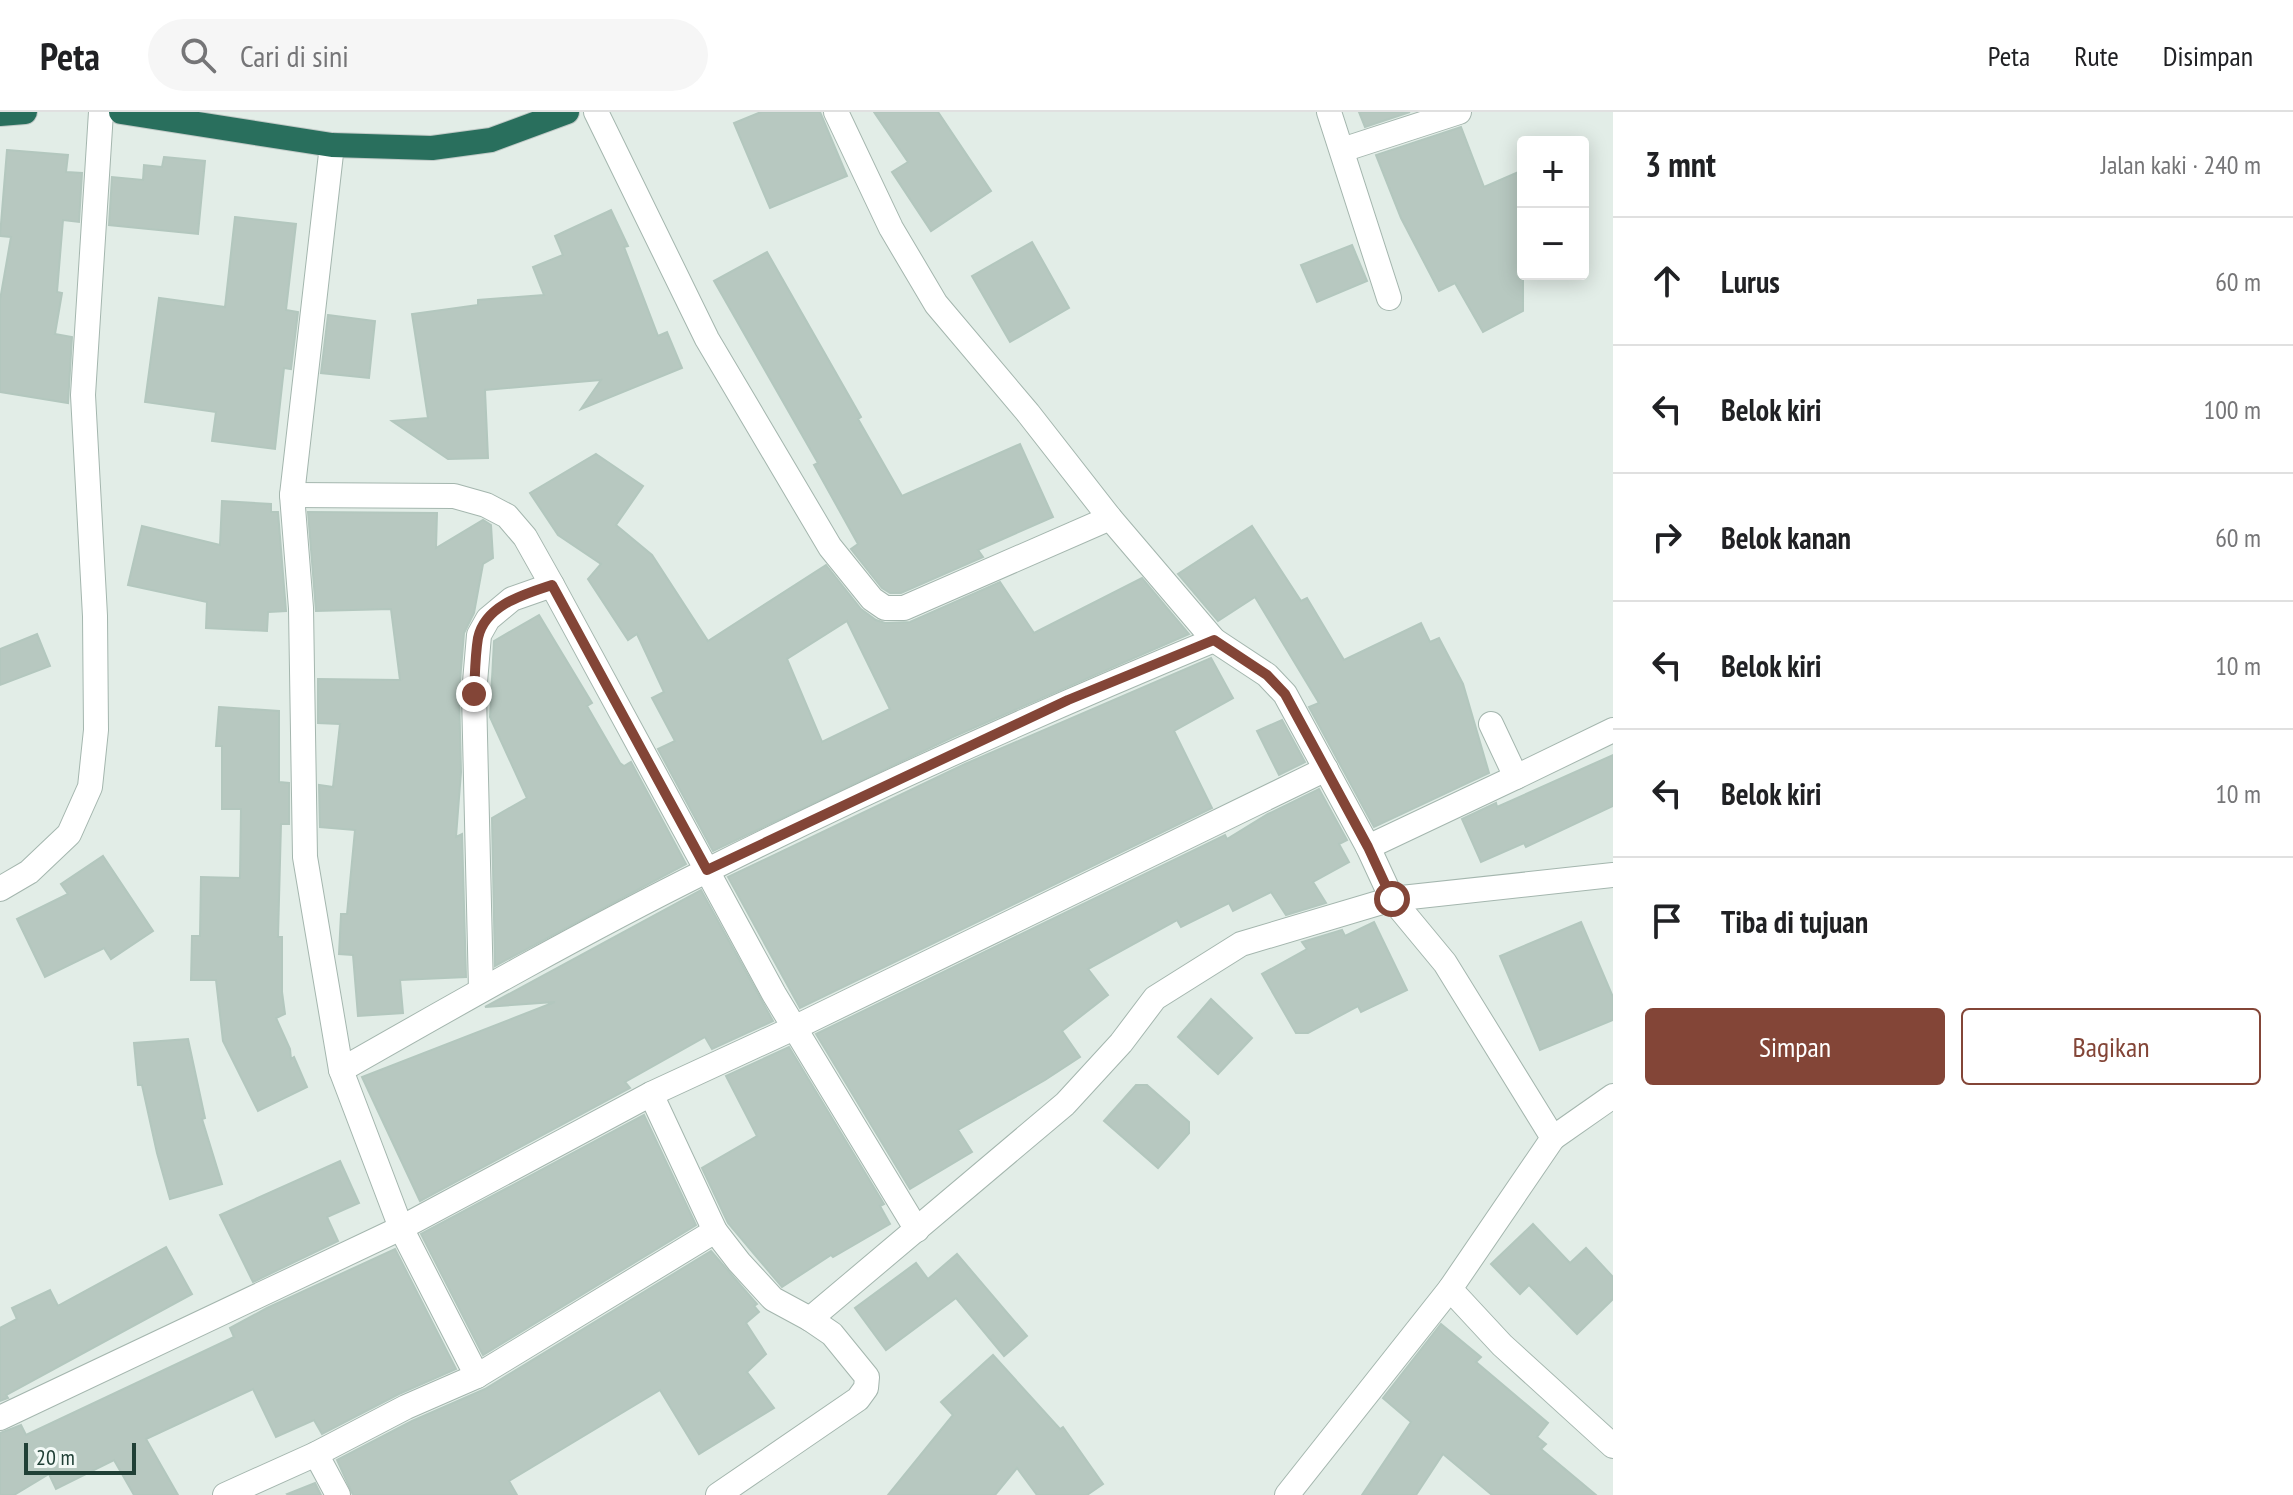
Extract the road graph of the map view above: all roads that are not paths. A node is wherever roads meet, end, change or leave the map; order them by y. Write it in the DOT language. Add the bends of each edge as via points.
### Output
graph roads {
  1 [pos="25,112"];
  2 [pos="101,112"];
  3 [pos="121,112"];
  4 [pos="567,112"];
  5 [pos="596,112"];
  6 [pos="836,112"];
  7 [pos="1329,112"];
  8 [pos="1459,112"];
  9 [pos="0,114"];
  10 [pos="332,145"];
  11 [pos="1342,150"];
  12 [pos="1389,298"];
  13 [pos="292,495"];
  14 [pos="1110,518"];
  15 [pos="552,585"];
  16 [pos="1214,640"];
  17 [pos="1491,724"];
  18 [pos="1613,730"];
  19 [pos="1326,769"];
  20 [pos="1516,777"];
  21 [pos="1368,847"];
  22 [pos="707,870"];
  23 [pos="1613,875"];
  24 [pos="0,889"];
  25 [pos="1392,899"];
  26 [pos="481,990"];
  27 [pos="796,1027"];
  28 [pos="341,1070"];
  29 [pos="651,1094"];
  30 [pos="1613,1096"];
  31 [pos="1553,1138"];
  32 [pos="401,1228"];
  33 [pos="917,1230"];
  34 [pos="715,1231"];
  35 [pos="1450,1289"];
  36 [pos="810,1319"];
  37 [pos="477,1376"];
  38 [pos="0,1418"];
  39 [pos="1613,1446"];
  40 [pos="316,1454"];
  41 [pos="225,1495"];
  42 [pos="338,1495"];
  43 [pos="718,1495"];
  44 [pos="1287,1495"];
  1 -- 9 [label="highway"];
  2 -- 24 [label="street" via="83,395 95,616 96,730 90,787 69,834 29,872"];
  3 -- 10 [label="highway"];
  4 -- 10 [label="highway" via="491,140 432,148"];
  5 -- 14 [label="street" via="707,339 830,547 872,599 885,608 904,608"];
  6 -- 14 [label="street" via="891,228 936,304"];
  7 -- 11 [label="street"];
  8 -- 11 [label="street"];
  10 -- 13 [label="street"];
  11 -- 12 [label="street"];
  13 -- 15 [label="street" via="454,496 486,505 507,516 525,537"];
  13 -- 28 [label="street" via="301,608 305,857"];
  14 -- 16 [label="street"];
  15 -- 22 [label="street"];
  15 -- 26 [label="street" via="512,599 488,619 479,635 474,694"];
  16 -- 19 [label="street" via="1267,675 1285,694"];
  16 -- 22 [label="street" via="1068,700"];
  17 -- 20 [label="street"];
  18 -- 20 [label="street"];
  19 -- 21 [label="street"];
  19 -- 27 [label="street"];
  20 -- 21 [label="street"];
  21 -- 25 [label="street"];
  22 -- 26 [label="street"];
  22 -- 27 [label="street"];
  23 -- 25 [label="street"];
  25 -- 31 [label="street" via="1445,963"];
  25 -- 33 [label="street" via="1241,944 1155,998 1065,1104"];
  26 -- 28 [label="street"];
  27 -- 29 [label="street"];
  27 -- 33 [label="street"];
  28 -- 32 [label="street"];
  29 -- 32 [label="street"];
  29 -- 34 [label="street"];
  30 -- 31 [label="street"];
  31 -- 35 [label="street"];
  32 -- 37 [label="street"];
  32 -- 38 [label="street"];
  33 -- 36 [label="street"];
  34 -- 36 [label="street" via="773,1299"];
  34 -- 37 [label="street"];
  35 -- 39 [label="street" via="1512,1355"];
  35 -- 44 [label="street"];
  36 -- 43 [label="street" via="832,1334 867,1377 866,1388 858,1399"];
  37 -- 40 [label="street"];
  40 -- 41 [label="street"];
  40 -- 42 [label="street"];
}
